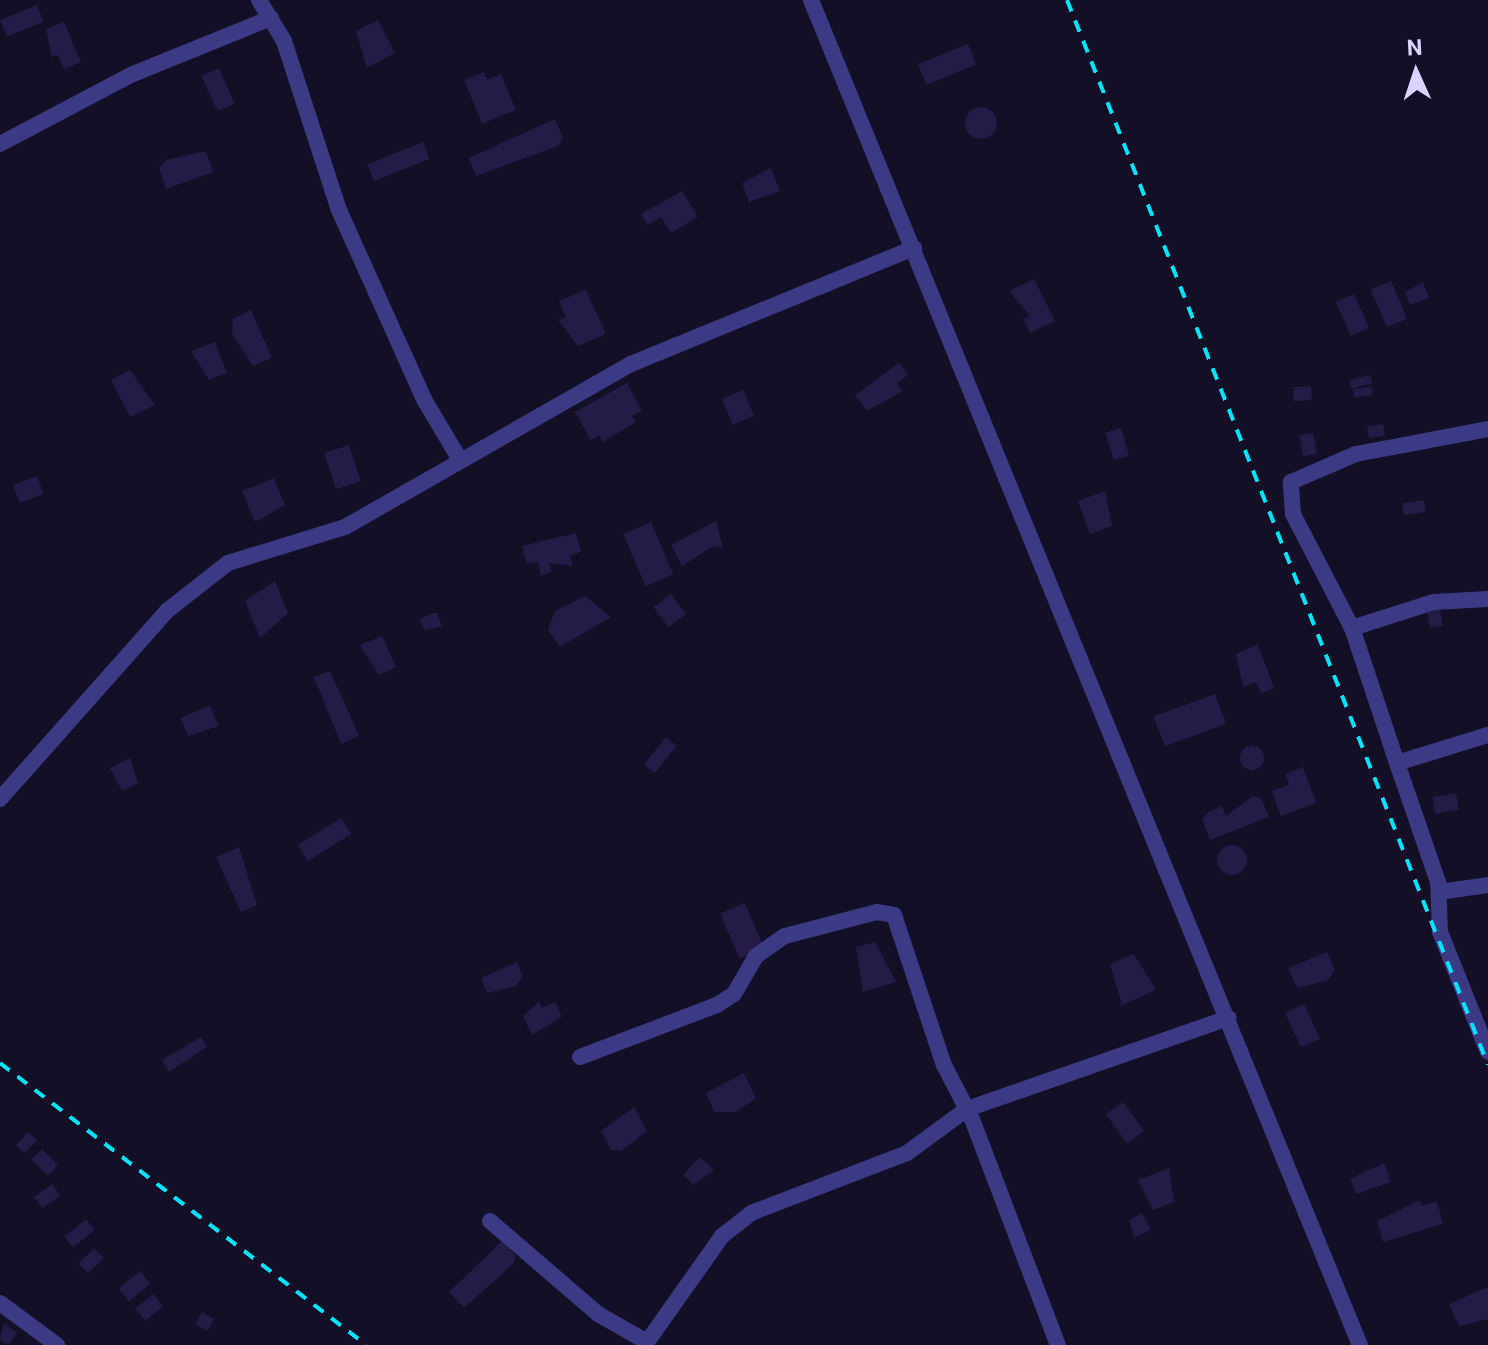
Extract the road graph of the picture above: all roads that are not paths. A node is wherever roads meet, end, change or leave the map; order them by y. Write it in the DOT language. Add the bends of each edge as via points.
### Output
graph roads {
  1 [pos="259,0"];
  2 [pos="811,0"];
  3 [pos="271,18"];
  4 [pos="0,144"];
  5 [pos="914,248"];
  6 [pos="1488,429"];
  7 [pos="460,460"];
  8 [pos="1488,599"];
  9 [pos="1352,628"];
  10 [pos="1488,735"];
  11 [pos="1397,763"];
  12 [pos="0,799"];
  13 [pos="1488,885"];
  14 [pos="1439,892"];
  15 [pos="1229,1018"];
  16 [pos="1487,1050"];
  17 [pos="580,1057"];
  18 [pos="967,1109"];
  19 [pos="490,1221"];
  20 [pos="0,1303"];
  21 [pos="57,1345"];
  22 [pos="1058,1345"];
  23 [pos="1360,1345"];
  1 -- 3 [label="street"];
  2 -- 5 [label="street"];
  3 -- 4 [label="street" via="133,74"];
  3 -- 7 [label="street" via="339,210 425,401"];
  5 -- 7 [label="street" via="631,364"];
  5 -- 15 [label="street"];
  6 -- 9 [label="street" via="1356,454 1295,475 1293,514"];
  7 -- 12 [label="street" via="345,527 228,563 200,581"];
  8 -- 9 [label="street" via="1434,602"];
  9 -- 11 [label="street"];
  10 -- 11 [label="street"];
  11 -- 14 [label="street"];
  13 -- 14 [label="street"];
  14 -- 16 [label="street" via="1440,932"];
  15 -- 18 [label="street"];
  15 -- 23 [label="street"];
  17 -- 18 [label="street" via="717,1005 734,994 756,956 785,936 877,912 902,924 944,1065"];
  18 -- 19 [label="street" via="907,1153 751,1213 722,1236 647,1342 598,1314"];
  18 -- 22 [label="street"];
  20 -- 21 [label="street"];
}
